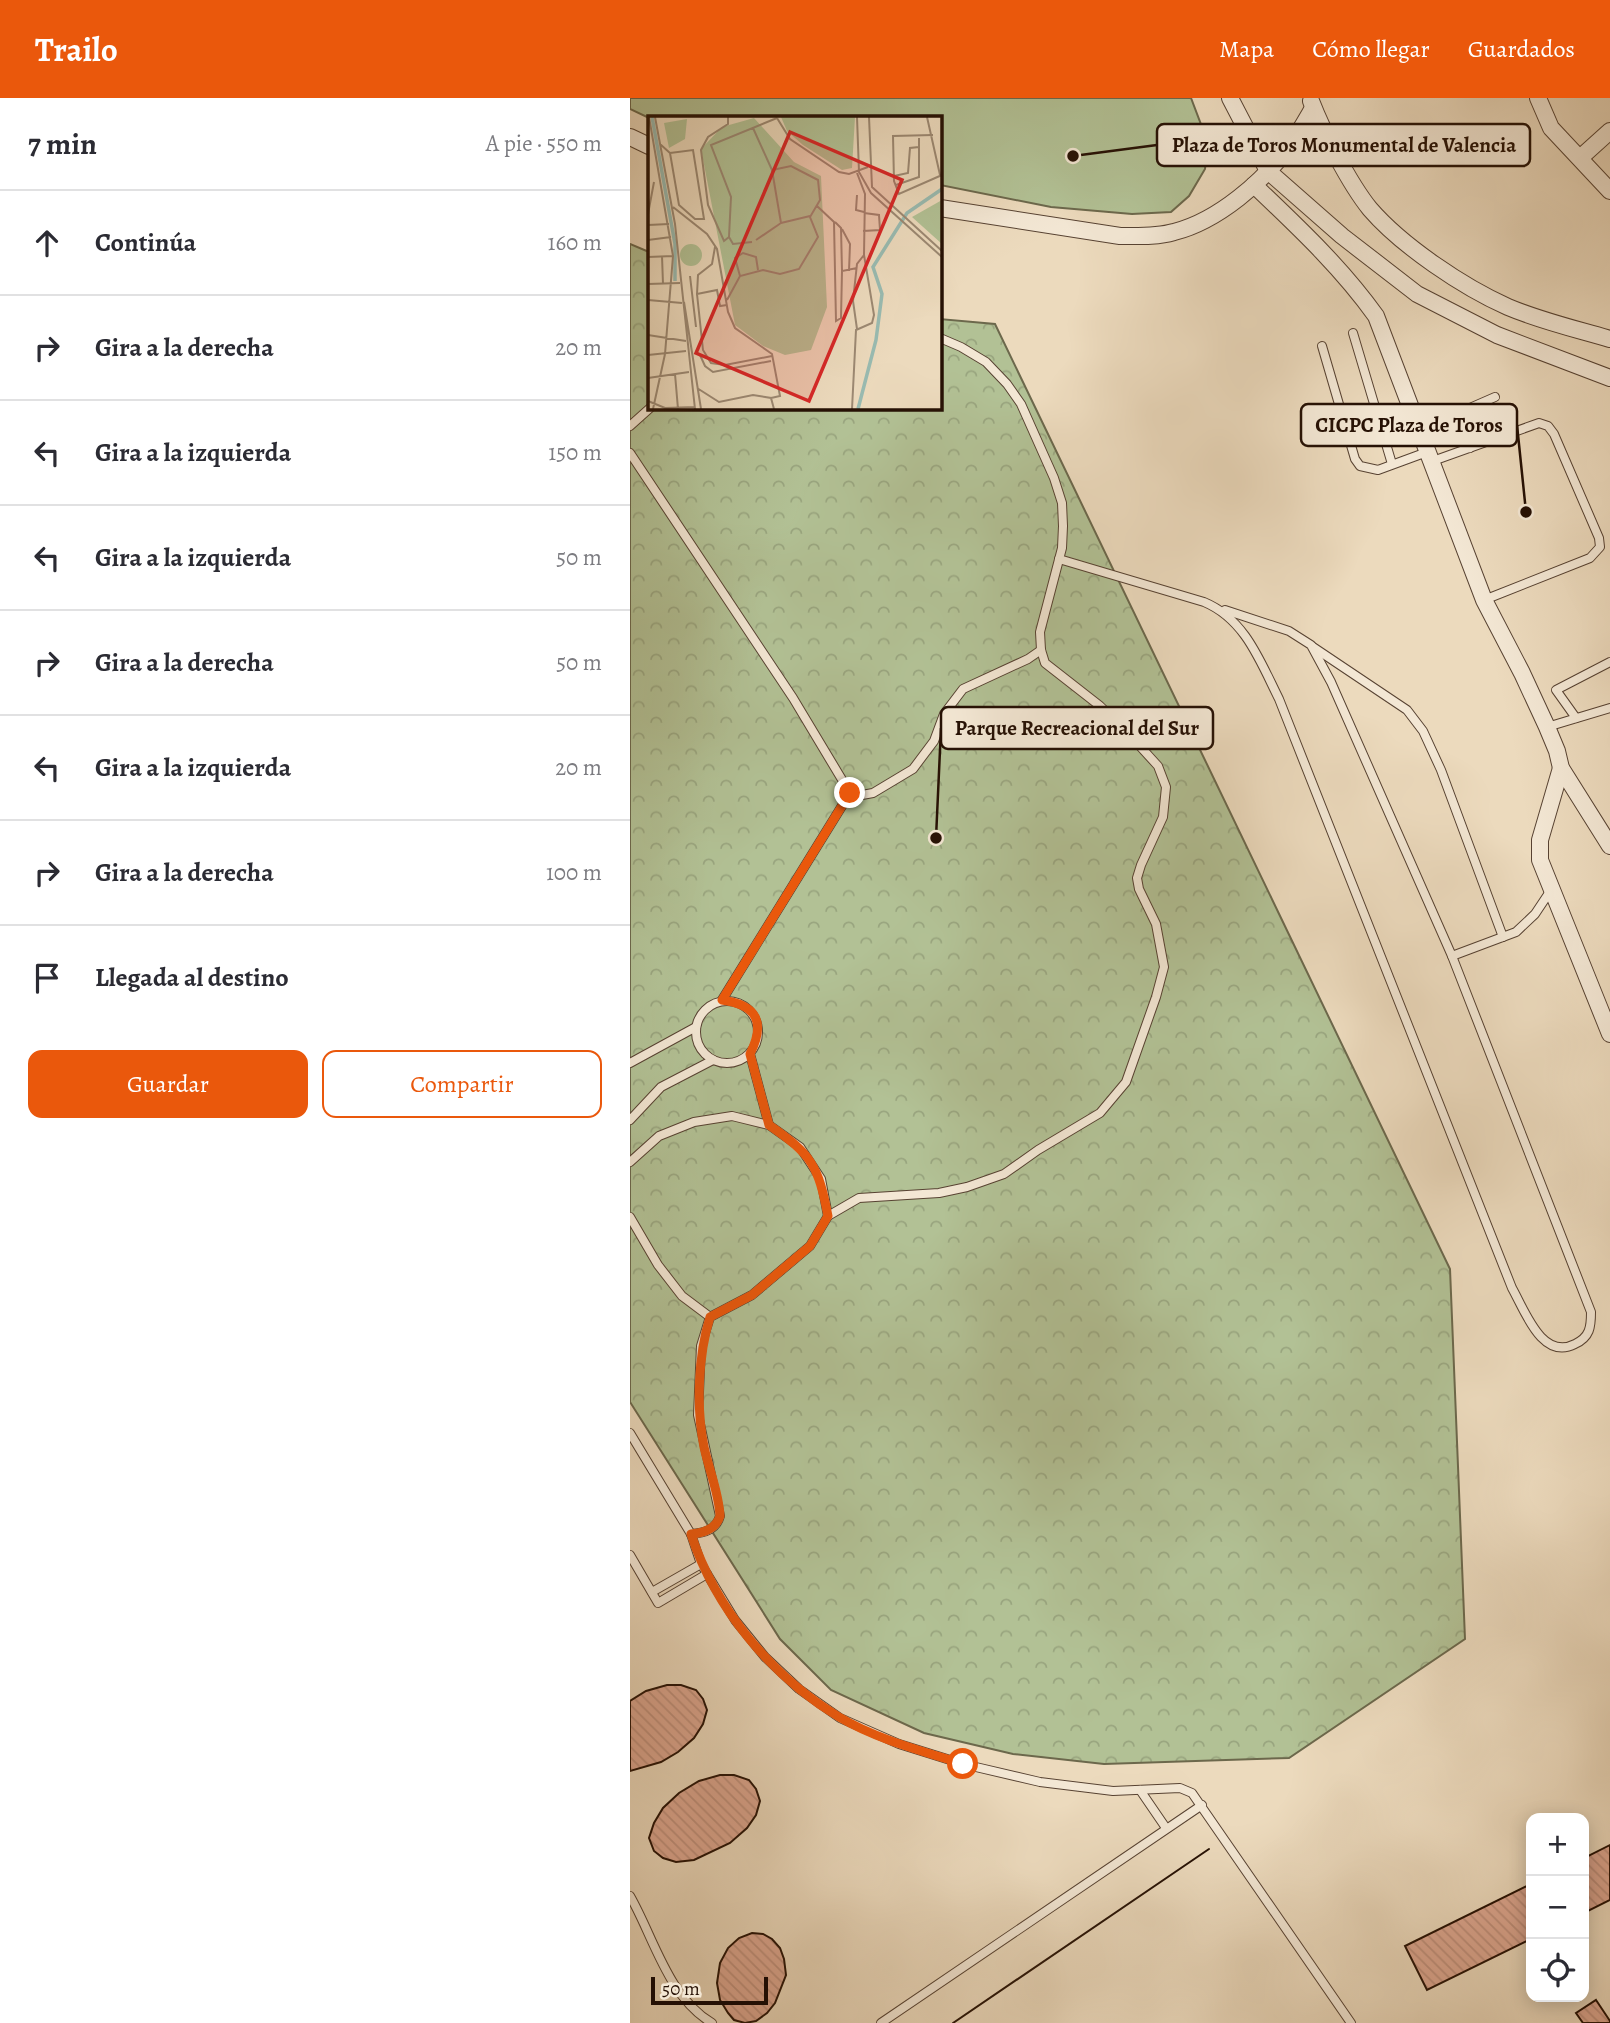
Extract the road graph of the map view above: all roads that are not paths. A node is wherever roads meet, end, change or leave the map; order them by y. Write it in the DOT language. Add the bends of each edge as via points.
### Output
graph roads {
  1 [pos="1230,98"];
  2 [pos="1538,98"];
  3 [pos="1311,103"];
  4 [pos="1610,131"];
  5 [pos="630,137"];
  6 [pos="648,146"];
  7 [pos="1580,158"];
  8 [pos="1268,171"];
  9 [pos="1254,185"];
  10 [pos="1610,191"];
  11 [pos="942,208"];
  12 [pos="1353,333"];
  13 [pos="942,339"];
  14 [pos="1610,339"];
  15 [pos="1322,346"];
  16 [pos="1610,378"];
  17 [pos="1495,397"];
  18 [pos="648,410"];
  19 [pos="630,426"];
  20 [pos="1470,448"];
  21 [pos="630,453"];
  22 [pos="1428,457"];
  23 [pos="1392,464"];
  24 [pos="1059,559"];
  25 [pos="1483,600"];
  26 [pos="1222,609"];
  27 [pos="1311,645"];
  28 [pos="1041,650"];
  29 [pos="1610,662"];
  30 [pos="1610,708"];
  31 [pos="1576,718"];
  32 [pos="1547,727"];
  33 [pos="1561,768"];
  34 [pos="850,793"];
  35 [pos="1610,846"];
  36 [pos="1551,890"];
  37 [pos="1503,937"];
  38 [pos="1452,956"];
  39 [pos="722,1000"];
  40 [pos="696,1027"];
  41 [pos="1610,1034"];
  42 [pos="750,1054"];
  43 [pos="713,1060"];
  44 [pos="630,1063"];
  45 [pos="634,1107"];
  46 [pos="630,1120"];
  47 [pos="769,1125"];
  48 [pos="630,1162"];
  49 [pos="828,1216"];
  50 [pos="630,1217"];
  51 [pos="710,1317"];
  52 [pos="630,1433"];
  53 [pos="691,1534"];
  54 [pos="630,1555"];
  55 [pos="701,1564"];
  56 [pos="706,1574"];
  57 [pos="652,1592"];
  58 [pos="1140,1790"];
  59 [pos="1202,1805"];
  60 [pos="1166,1828"];
  61 [pos="630,1896"];
  62 [pos="712,2023"];
  63 [pos="881,2023"];
  64 [pos="1351,2023"];
  1 -- 8 [label="street"];
  2 -- 7 [label="street" via="1551,128"];
  3 -- 8 [label="street" via="1291,145"];
  3 -- 14 [label="street" via="1369,208 1405,243 1508,307"];
  4 -- 7 [label="street"];
  5 -- 6 [label="street"];
  7 -- 10 [label="street"];
  8 -- 9 [label="street"];
  8 -- 16 [label="street" via="1417,294 1497,335"];
  9 -- 11 [label="street" via="1201,223 1147,237"];
  9 -- 22 [label="street" via="1317,244 1376,316"];
  12 -- 23 [label="lane"];
  13 -- 24 [label="lane" via="986,362 1021,404 1062,503"];
  15 -- 23 [label="lane" via="1355,458 1367,469"];
  17 -- 20 [label="lane" via="1459,416"];
  18 -- 19 [label="lane"];
  20 -- 22 [label="lane"];
  20 -- 25 [label="lane" via="1539,423 1548,426 1600,547 1590,558"];
  21 -- 34 [label="lane" via="793,698"];
  22 -- 23 [label="lane"];
  22 -- 25 [label="street"];
  24 -- 26 [label="lane"];
  24 -- 28 [label="lane" via="1040,632"];
  25 -- 32 [label="street"];
  26 -- 27 [label="lane" via="1289,631"];
  26 -- 38 [label="lane" via="1258,657 1279,699 1512,1288 1539,1336 1551,1346 1565,1348 1585,1338 1591,1312"];
  27 -- 37 [label="lane" via="1407,710 1423,731"];
  27 -- 38 [label="lane"];
  28 -- 34 [label="lane" via="963,689 913,769 873,793"];
  28 -- 49 [label="lane" via="1045,663 1100,706 1158,766 1166,787 1163,817 1138,878 1156,924 1164,967 1126,1082 1100,1113 1004,1174 939,1193 859,1198"];
  29 -- 31 [label="lane" via="1556,691"];
  30 -- 31 [label="lane"];
  31 -- 32 [label="lane"];
  32 -- 33 [label="street"];
  33 -- 35 [label="street"];
  33 -- 36 [label="street" via="1540,840 1540,860"];
  34 -- 39 [label="lane"];
  36 -- 37 [label="lane" via="1535,914 1516,932"];
  36 -- 41 [label="street"];
  37 -- 38 [label="lane"];
  39 -- 40 [label="lane" via="704,1009"];
  39 -- 42 [label="lane" via="742,1003 756,1016 759,1036"];
  40 -- 43 [label="lane" via="699,1046"];
  40 -- 44 [label="lane"];
  42 -- 43 [label="lane" via="733,1063"];
  42 -- 47 [label="lane"];
  43 -- 45 [label="lane"];
  45 -- 46 [label="lane"];
  47 -- 48 [label="lane" via="732,1116 694,1122 659,1136"];
  47 -- 49 [label="lane" via="800,1147 814,1168 821,1179"];
  49 -- 51 [label="lane" via="810,1246 752,1295"];
  50 -- 51 [label="lane" via="657,1265 682,1296"];
  51 -- 53 [label="lane" via="701,1346 698,1415 720,1516 710,1529"];
  52 -- 53 [label="lane"];
  53 -- 55 [label="lane"];
  54 -- 57 [label="lane"];
  55 -- 56 [label="lane"];
  55 -- 57 [label="lane"];
  56 -- 57 [label="lane" via="658,1602"];
  56 -- 58 [label="lane" via="765,1657 840,1718 899,1744 963,1764 1040,1782"];
  58 -- 59 [label="lane" via="1180,1788"];
  58 -- 60 [label="lane"];
  59 -- 60 [label="lane"];
  59 -- 64 [label="lane"];
  60 -- 63 [label="lane"];
  61 -- 62 [label="lane" via="670,1978"];
}
